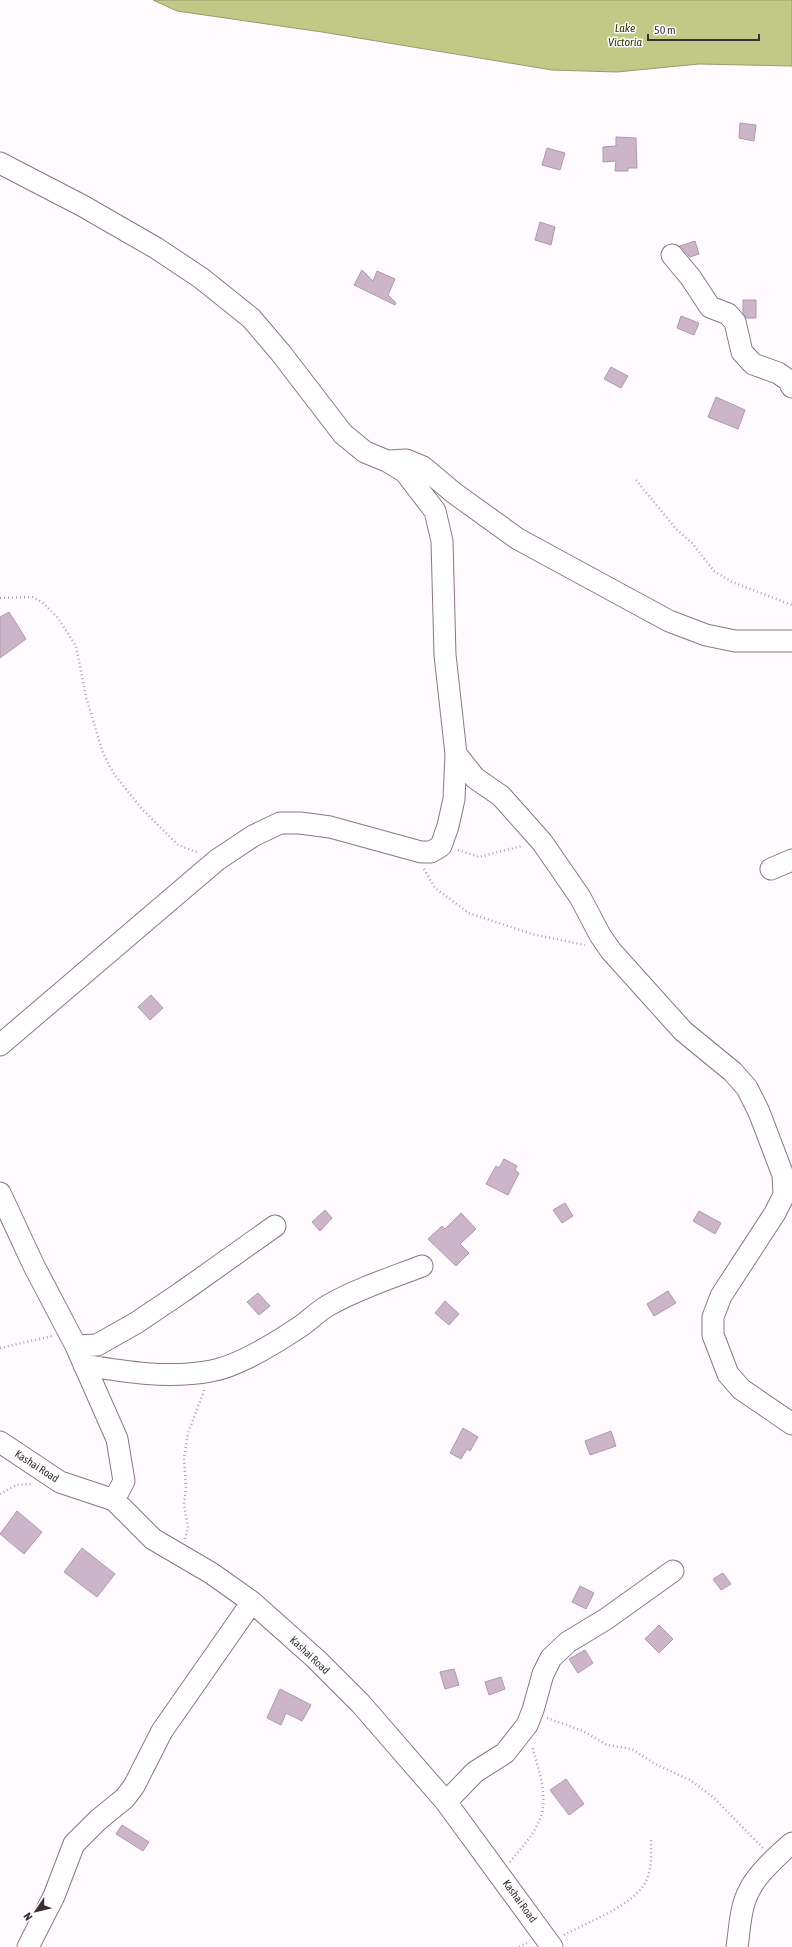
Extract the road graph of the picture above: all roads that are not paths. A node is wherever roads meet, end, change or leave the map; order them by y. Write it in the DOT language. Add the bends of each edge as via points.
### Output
graph roads {
  1 [pos="0,164"];
  2 [pos="672,255"];
  3 [pos="792,388"];
  4 [pos="387,461"];
  5 [pos="792,641"];
  6 [pos="456,754"];
  7 [pos="792,860"];
  8 [pos="771,869"];
  9 [pos="0,1045"];
  10 [pos="0,1193"];
  11 [pos="275,1226"];
  12 [pos="422,1266"];
  13 [pos="72,1339"];
  14 [pos="84,1365"];
  15 [pos="792,1424"];
  16 [pos="0,1442"];
  17 [pos="114,1500"];
  18 [pos="673,1571"];
  19 [pos="252,1602"];
  20 [pos="446,1802"];
  21 [pos="792,1843"];
  22 [pos="551,1945"];
  23 [pos="28,1947"];
  24 [pos="738,1947"];
  1 -- 4 [label="street" via="109,221 201,278 251,318 343,434 365,452"];
  2 -- 3 [label="street" via="710,307 728,314 735,322 742,352 752,364 778,373 788,380"];
  4 -- 5 [label="street" via="406,460 423,467 518,539 669,621 706,635 735,641"];
  4 -- 6 [label="street" via="405,472 435,511 442,541 445,655"];
  6 -- 9 [label="street" via="454,799 441,846 430,852 421,852 330,826 280,823 253,836 218,860"];
  6 -- 15 [label="street" via="474,778 501,796 542,842 580,896 611,951 683,1031 747,1088 762,1119 783,1175 784,1195 721,1296 713,1316 713,1335 728,1374 741,1389"];
  7 -- 8 [label="street"];
  10 -- 13 [label="street"];
  11 -- 13 [label="street" via="136,1323 97,1345"];
  12 -- 14 [label="street" via="350,1294 261,1349 233,1364 212,1371 144,1374"];
  13 -- 14 [label="street"];
  14 -- 17 [label="street" via="117,1439 124,1481"];
  16 -- 17 [label="street, Kashai Road" via="60,1482"];
  17 -- 19 [label="street, Kashai Road" via="153,1539 211,1572"];
  18 -- 20 [label="street" via="606,1619 568,1642 551,1658 543,1674 530,1717 505,1753 475,1772"];
  19 -- 20 [label="street, Kashai Road" via="316,1659 361,1704"];
  19 -- 23 [label="street" via="162,1732 134,1786 125,1798 74,1844 54,1896"];
  20 -- 22 [label="street, Kashai Road"];
  21 -- 24 [label="street" via="776,1857 750,1888 745,1901"];
}
